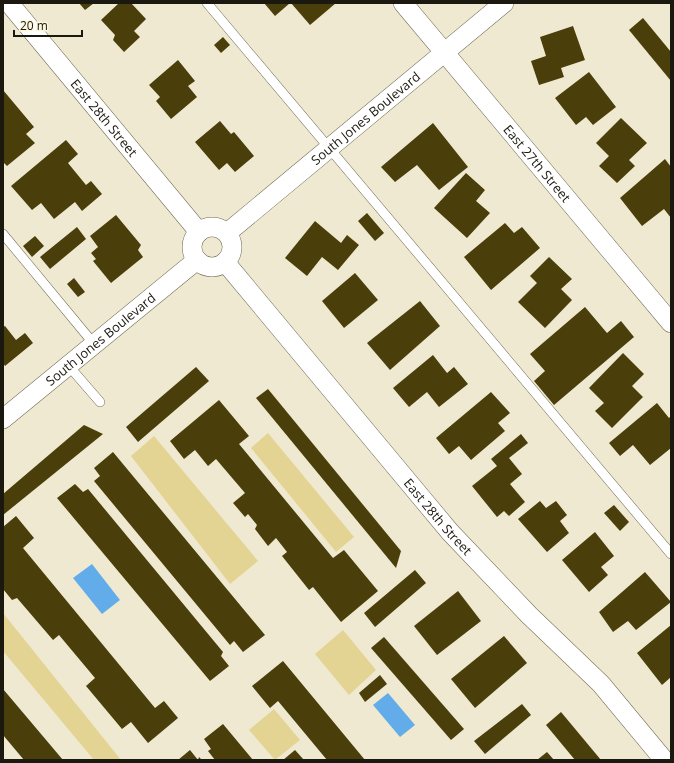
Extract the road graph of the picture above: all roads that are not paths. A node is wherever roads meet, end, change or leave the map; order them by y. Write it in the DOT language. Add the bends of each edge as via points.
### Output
graph roads {
  1 [pos="8,3"];
  2 [pos="207,3"];
  3 [pos="403,3"];
  4 [pos="504,3"];
  5 [pos="444,52"];
  6 [pos="329,148"];
  7 [pos="199,232"];
  8 [pos="227,233"];
  9 [pos="3,234"];
  10 [pos="197,260"];
  11 [pos="225,262"];
  12 [pos="671,323"];
  13 [pos="94,344"];
  14 [pos="68,365"];
  15 [pos="100,402"];
  16 [pos="3,419"];
  17 [pos="671,554"];
  18 [pos="664,760"];
  1 -- 7 [label="street, East 28th Street"];
  2 -- 6 [label="lane"];
  3 -- 5 [label="street, East 27th Street"];
  4 -- 5 [label="street, South Jones Boulevard"];
  5 -- 6 [label="street, South Jones Boulevard"];
  5 -- 12 [label="street, East 27th Street"];
  6 -- 8 [label="street, South Jones Boulevard"];
  6 -- 17 [label="lane"];
  7 -- 8 [label="street" via="210,227 222,229"];
  7 -- 10 [label="street" via="192,242"];
  8 -- 11 [label="street" via="232,245"];
  9 -- 13 [label="lane"];
  10 -- 11 [label="street" via="213,267"];
  10 -- 13 [label="street, South Jones Boulevard"];
  11 -- 18 [label="street, East 28th Street" via="450,532 601,684"];
  13 -- 14 [label="street, South Jones Boulevard"];
  14 -- 15 [label="lane"];
  14 -- 16 [label="street, South Jones Boulevard"];
}
